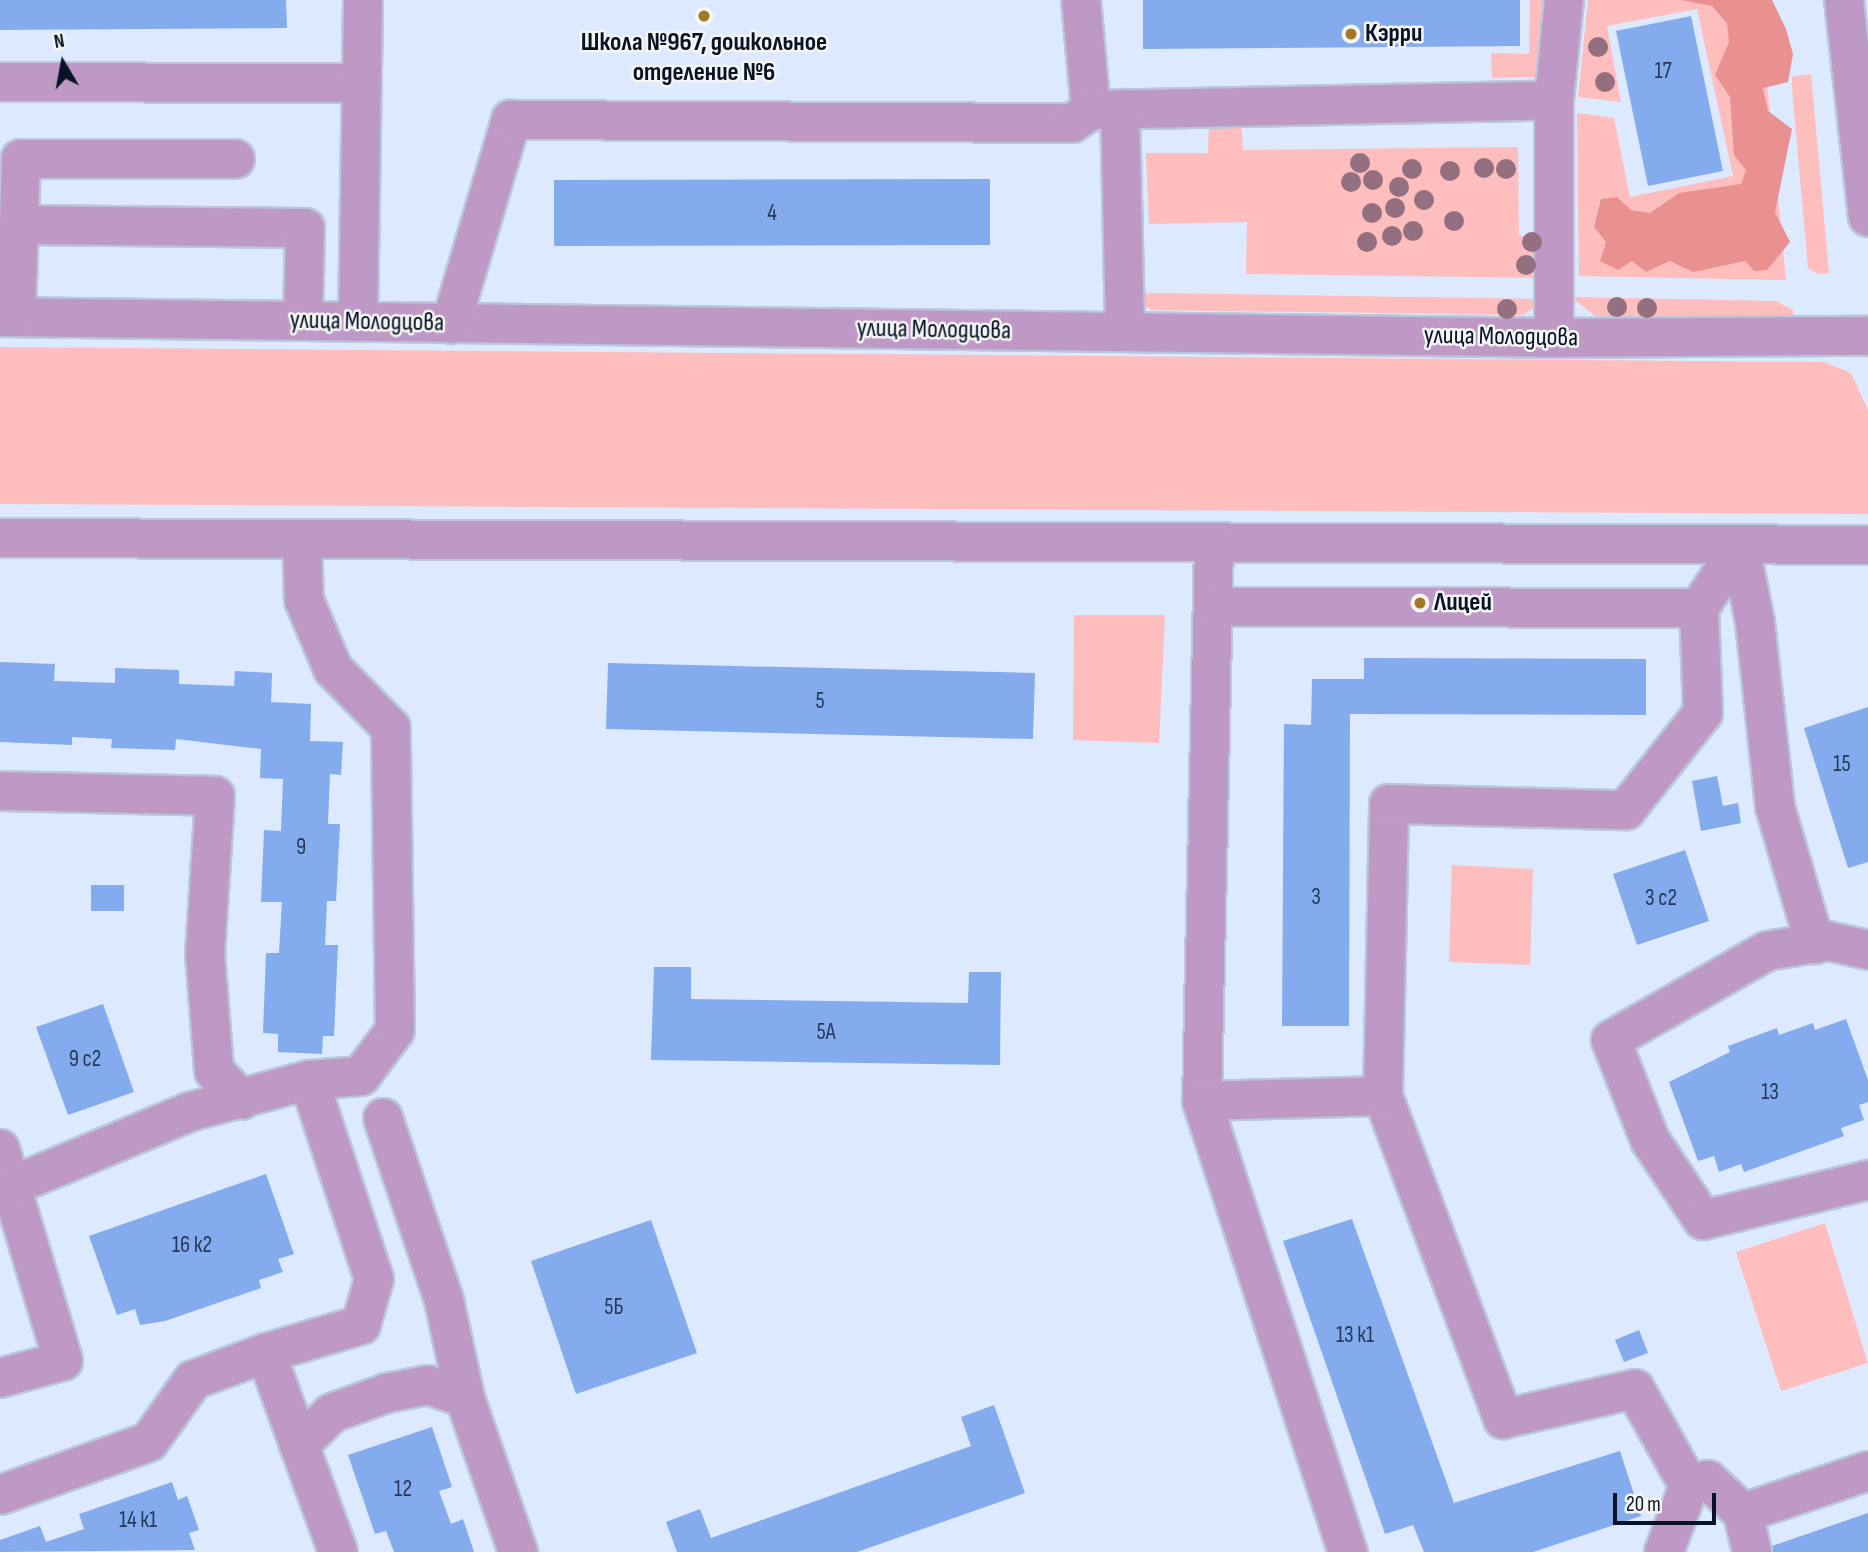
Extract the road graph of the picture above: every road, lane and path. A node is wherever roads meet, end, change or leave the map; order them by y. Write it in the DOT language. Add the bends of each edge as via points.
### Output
graph roads {
  1 [pos="363,0"];
  2 [pos="1082,0"];
  3 [pos="1564,0"];
  4 [pos="1852,9"];
  5 [pos="0,82"];
  6 [pos="362,83"];
  7 [pos="1554,100"];
  8 [pos="1106,110"];
  9 [pos="235,159"];
  10 [pos="1868,217"];
  11 [pos="19,225"];
  12 [pos="8,317"];
  13 [pos="303,321"];
  14 [pos="358,322"];
  15 [pos="451,324"];
  16 [pos="1125,332"];
  17 [pos="1868,336"];
  18 [pos="1554,338"];
  19 [pos="0,538"];
  20 [pos="302,540"];
  21 [pos="1214,544"];
  22 [pos="1868,545"];
  23 [pos="1740,547"];
  24 [pos="1214,607"];
  25 [pos="1699,608"];
  26 [pos="0,791"];
  27 [pos="1815,944"];
  28 [pos="1868,950"];
  29 [pos="309,1080"];
  30 [pos="1383,1096"];
  31 [pos="242,1100"];
  32 [pos="1202,1101"];
  33 [pos="383,1118"];
  34 [pos="0,1149"];
  35 [pos="1868,1180"];
  36 [pos="14,1185"];
  37 [pos="266,1353"];
  38 [pos="0,1378"];
  39 [pos="465,1398"];
  40 [pos="299,1445"];
  41 [pos="1868,1471"];
  42 [pos="1689,1486"];
  43 [pos="0,1496"];
  44 [pos="1742,1513"];
  45 [pos="326,1549"];
  46 [pos="518,1552"];
  47 [pos="1348,1552"];
  48 [pos="1664,1552"];
  49 [pos="1752,1552"];
  1 -- 6 [label="street"];
  2 -- 8 [label="street"];
  3 -- 7 [label="street"];
  4 -- 10 [label="street"];
  5 -- 6 [label="street"];
  6 -- 14 [label="street"];
  7 -- 8 [label="street"];
  7 -- 18 [label="street"];
  8 -- 15 [label="street" via="1072,123 512,120"];
  8 -- 16 [label="street"];
  9 -- 11 [label="street" via="22,159"];
  11 -- 12 [label="street"];
  11 -- 13 [label="street" via="304,228"];
  12 -- 13 [label="street, улица Молодцова"];
  13 -- 14 [label="street, улица Молодцова"];
  14 -- 15 [label="street, улица Молодцова"];
  15 -- 16 [label="street, улица Молодцова"];
  16 -- 18 [label="street, улица Молодцова"];
  17 -- 18 [label="street, улица Молодцова"];
  19 -- 20 [label="street"];
  20 -- 21 [label="street"];
  20 -- 29 [label="street" via="304,600 333,669 391,729 396,1030 361,1076"];
  21 -- 23 [label="street"];
  21 -- 24 [label="street"];
  22 -- 23 [label="street"];
  23 -- 25 [label="street"];
  23 -- 27 [label="street" via="1755,622 1775,807"];
  24 -- 25 [label="street"];
  24 -- 32 [label="street"];
  25 -- 30 [label="street" via="1703,713 1626,810 1389,804"];
  26 -- 31 [label="street" via="215,796 205,953 214,1071"];
  27 -- 28 [label="street"];
  27 -- 35 [label="street" via="1767,951 1611,1040 1650,1140 1703,1220"];
  29 -- 31 [label="street"];
  29 -- 37 [label="street" via="374,1279 361,1325"];
  30 -- 32 [label="street"];
  30 -- 42 [label="street" via="1503,1419 1635,1389"];
  31 -- 36 [label="street" via="190,1112"];
  32 -- 47 [label="street"];
  33 -- 39 [label="street" via="444,1300"];
  34 -- 36 [label="street"];
  36 -- 38 [label="street" via="63,1361"];
  37 -- 40 [label="street"];
  37 -- 43 [label="street" via="193,1380 149,1442"];
  39 -- 40 [label="street" via="428,1385 387,1392 332,1413"];
  39 -- 46 [label="street"];
  40 -- 45 [label="street"];
  41 -- 44 [label="street"];
  42 -- 44 [label="street" via="1708,1480"];
  42 -- 48 [label="street"];
  44 -- 49 [label="street"];
}
